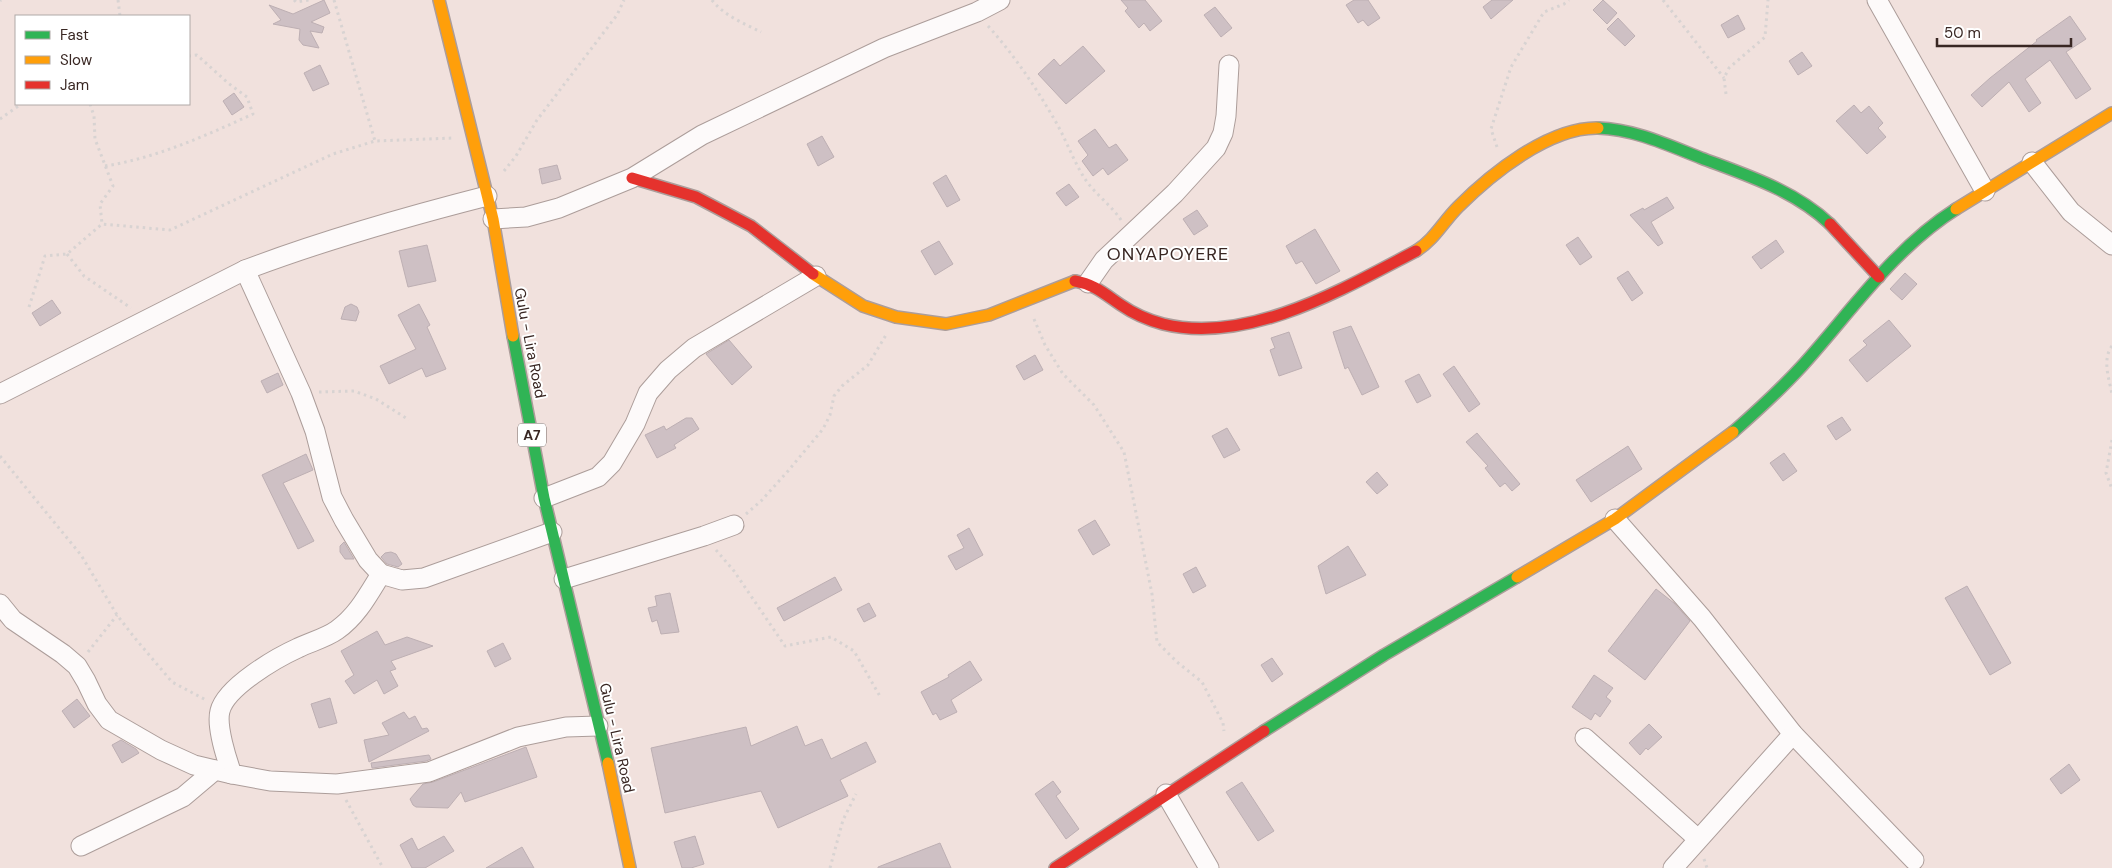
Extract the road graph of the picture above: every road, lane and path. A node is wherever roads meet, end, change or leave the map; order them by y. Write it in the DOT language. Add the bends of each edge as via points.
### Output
graph roads {
  1 [pos="118,0"];
  2 [pos="294,0"];
  3 [pos="309,0"];
  4 [pos="334,0"];
  5 [pos="439,0"];
  6 [pos="624,0"];
  7 [pos="712,0"];
  8 [pos="1000,0"];
  9 [pos="1569,0"];
  10 [pos="1663,0"];
  11 [pos="1768,0"];
  12 [pos="1877,0"];
  13 [pos="971,6"];
  14 [pos="120,15"];
  15 [pos="761,32"];
  16 [pos="190,56"];
  17 [pos="1229,65"];
  18 [pos="1724,78"];
  19 [pos="1726,94"];
  20 [pos="21,105"];
  21 [pos="90,105"];
  22 [pos="2112,113"];
  23 [pos="0,119"];
  24 [pos="472,138"];
  25 [pos="375,141"];
  26 [pos="1516,160"];
  27 [pos="2032,162"];
  28 [pos="105,166"];
  29 [pos="632,178"];
  30 [pos="486,192"];
  31 [pos="1985,192"];
  32 [pos="492,220"];
  33 [pos="102,224"];
  34 [pos="1131,236"];
  35 [pos="2112,244"];
  36 [pos="67,254"];
  37 [pos="245,270"];
  38 [pos="816,276"];
  39 [pos="1879,277"];
  40 [pos="1088,283"];
  41 [pos="1026,300"];
  42 [pos="29,307"];
  43 [pos="896,317"];
  44 [pos="146,318"];
  45 [pos="2112,346"];
  46 [pos="301,393"];
  47 [pos="0,394"];
  48 [pos="2112,394"];
  49 [pos="409,420"];
  50 [pos="2112,440"];
  51 [pos="0,456"];
  52 [pos="2112,489"];
  53 [pos="544,498"];
  54 [pos="1614,519"];
  55 [pos="734,525"];
  56 [pos="552,532"];
  57 [pos="704,536"];
  58 [pos="381,574"];
  59 [pos="564,579"];
  60 [pos="0,604"];
  61 [pos="117,615"];
  62 [pos="77,666"];
  63 [pos="881,698"];
  64 [pos="219,713"];
  65 [pos="598,726"];
  66 [pos="1793,734"];
  67 [pos="1585,738"];
  68 [pos="1228,754"];
  69 [pos="224,772"];
  70 [pos="337,784"];
  71 [pos="856,794"];
  72 [pos="1166,794"];
  73 [pos="1698,840"];
  74 [pos="81,846"];
  75 [pos="1914,860"];
  76 [pos="383,868"];
  77 [pos="630,868"];
  78 [pos="830,868"];
  79 [pos="1055,868"];
  80 [pos="1209,868"];
  81 [pos="1673,868"];
  1 -- 14 [label="path"];
  2 -- 3 [label="path"];
  4 -- 25 [label="path"];
  5 -- 24 [label="street, Gulu - Lira Road / A7"];
  6 -- 30 [label="path" via="617,15 537,120 516,156"];
  7 -- 15 [label="path" via="724,11"];
  8 -- 13 [label="street"];
  9 -- 26 [label="path" via="1544,12 1511,67 1491,129 1498,148"];
  10 -- 18 [label="path"];
  11 -- 18 [label="path" via="1765,37 1729,68"];
  12 -- 31 [label="street"];
  13 -- 29 [label="street" via="702,136"];
  13 -- 34 [label="path" via="1004,43 1058,125 1086,180 1113,208"];
  16 -- 28 [label="path" via="197,55 247,97 252,114 212,133 134,161"];
  17 -- 34 [label="street" via="1224,133 1216,148"];
  18 -- 19 [label="path"];
  20 -- 23 [label="path"];
  21 -- 28 [label="path" via="95,139"];
  22 -- 27 [label="street"];
  24 -- 25 [label="path"];
  24 -- 30 [label="street, Gulu - Lira Road / A7"];
  25 -- 33 [label="path" via="333,154 170,230"];
  26 -- 39 [label="street" via="1565,131 1585,128 1626,131 1654,139 1780,188 1839,231"];
  26 -- 40 [label="street" via="1461,204 1422,248 1345,287 1256,321 1196,329 1151,321"];
  27 -- 31 [label="street"];
  27 -- 35 [label="street" via="2071,212"];
  28 -- 33 [label="path" via="113,186 100,204"];
  29 -- 32 [label="street" via="559,208 526,217"];
  29 -- 38 [label="street" via="696,196 751,226"];
  30 -- 32 [label="street, Gulu - Lira Road / A7"];
  30 -- 37 [label="street"];
  31 -- 39 [label="street" via="1922,234"];
  32 -- 53 [label="street, Gulu - Lira Road / A7"];
  33 -- 36 [label="path"];
  34 -- 40 [label="street" via="1104,260"];
  36 -- 42 [label="path" via="45,256"];
  36 -- 44 [label="path" via="84,276"];
  37 -- 44 [label="street"];
  37 -- 46 [label="street"];
  38 -- 43 [label="street" via="863,306"];
  38 -- 53 [label="street" via="694,348 648,393 635,424 612,463 598,478"];
  39 -- 54 [label="street" via="1770,400 1729,435"];
  40 -- 41 [label="street" via="1069,282"];
  41 -- 43 [label="street" via="962,322 946,324"];
  41 -- 68 [label="path" via="1045,344 1063,374 1094,405 1124,452 1152,594 1157,642 1202,682 1223,723"];
  43 -- 55 [label="path" via="868,365 834,396 823,429 761,501"];
  44 -- 47 [label="street"];
  45 -- 48 [label="path" via="2106,367"];
  46 -- 49 [label="path" via="354,391 376,399"];
  46 -- 58 [label="street" via="315,431 332,498 368,560"];
  50 -- 52 [label="path" via="2106,473"];
  51 -- 61 [label="path" via="81,554"];
  53 -- 56 [label="street, Gulu - Lira Road / A7"];
  54 -- 66 [label="street" via="1702,618"];
  54 -- 68 [label="street" via="1384,656"];
  55 -- 57 [label="street"];
  56 -- 58 [label="street" via="424,578 402,580"];
  56 -- 59 [label="street, Gulu - Lira Road / A7"];
  57 -- 59 [label="street"];
  57 -- 63 [label="path" via="734,571 785,646 832,638 854,651"];
  58 -- 64 [label="street" via="356,613 335,632 269,664 242,683 224,702"];
  59 -- 65 [label="street, Gulu - Lira Road / A7"];
  60 -- 62 [label="street" via="13,620"];
  61 -- 62 [label="path"];
  61 -- 64 [label="path" via="172,682 204,698"];
  62 -- 69 [label="street" via="109,720 194,765"];
  64 -- 69 [label="street"];
  65 -- 70 [label="street" via="566,727 518,737 429,772"];
  65 -- 77 [label="street, Gulu - Lira Road / A7"];
  66 -- 73 [label="street"];
  66 -- 75 [label="street"];
  67 -- 73 [label="street"];
  68 -- 72 [label="street"];
  69 -- 70 [label="street" via="270,781"];
  69 -- 74 [label="street" via="183,797"];
  70 -- 76 [label="path"];
  71 -- 78 [label="path" via="843,820"];
  72 -- 79 [label="street"];
  72 -- 80 [label="street"];
  73 -- 81 [label="street"];
}
